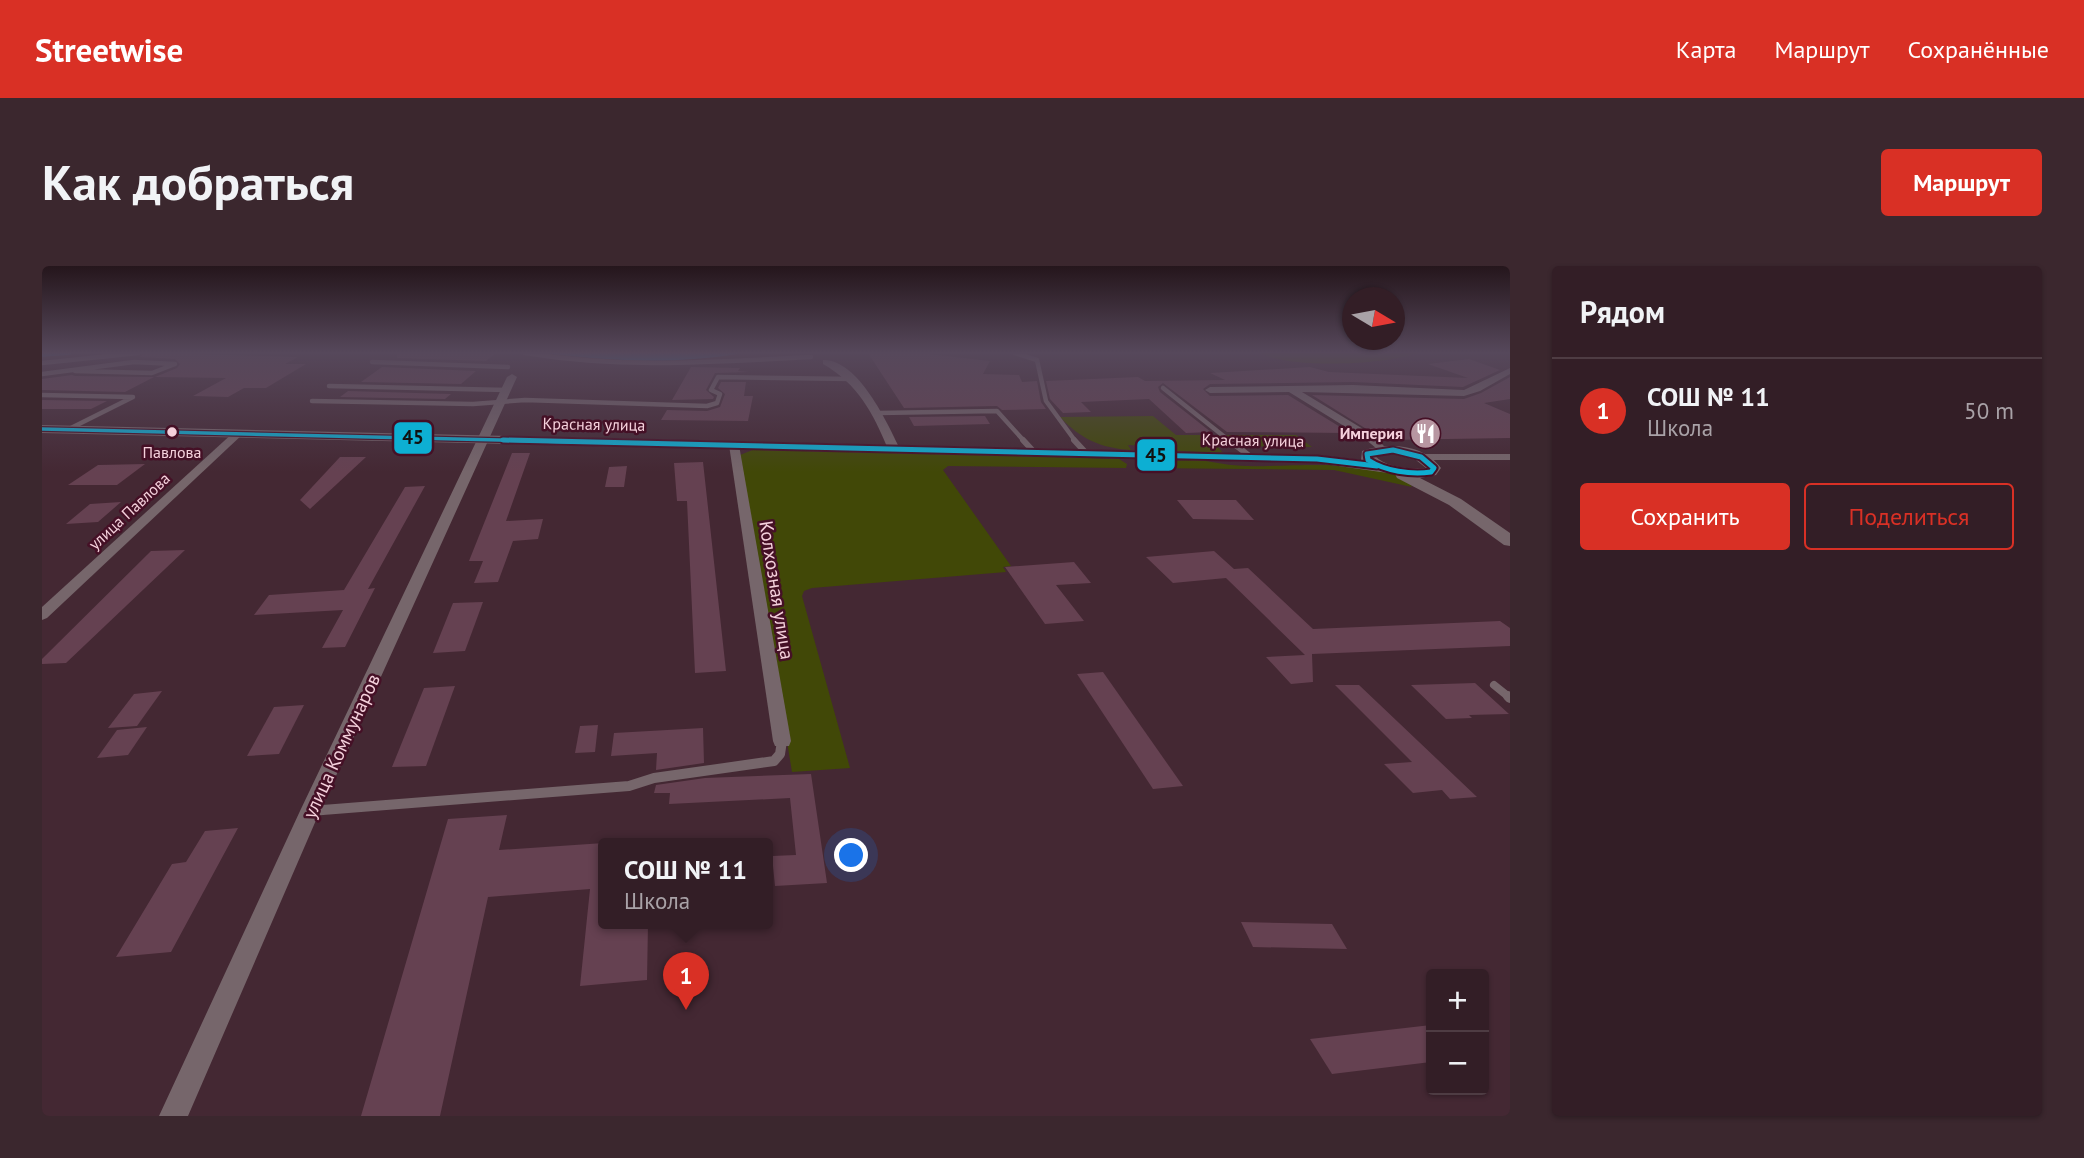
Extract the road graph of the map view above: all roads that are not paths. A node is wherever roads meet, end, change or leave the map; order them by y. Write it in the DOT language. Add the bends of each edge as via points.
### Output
graph roads {
  1 [pos="408,393"];
  2 [pos="503,393"];
  3 [pos="517,393"];
  4 [pos="717,393"];
  5 [pos="864,393"];
  6 [pos="1040,393"];
  7 [pos="1170,393"];
  8 [pos="1297,393"];
  9 [pos="42,395"];
  10 [pos="312,401"];
  11 [pos="878,413"];
  12 [pos="42,429"];
  13 [pos="69,429"];
  14 [pos="239,433"];
  15 [pos="484,439"];
  16 [pos="734,445"];
  17 [pos="894,449"];
  18 [pos="1382,450"];
  19 [pos="1034,452"];
  20 [pos="1086,453"];
  21 [pos="1420,457"];
  22 [pos="1510,457"];
  23 [pos="1252,458"];
  24 [pos="1372,460"];
  25 [pos="1394,471"];
  26 [pos="1431,472"];
  27 [pos="1455,502"];
  28 [pos="1510,541"];
  29 [pos="42,615"];
  30 [pos="1494,685"];
  31 [pos="1510,698"];
  32 [pos="782,741"];
  33 [pos="310,811"];
  34 [pos="173,1116"];
  1 -- 10 [label="lane"];
  2 -- 15 [label="street, улица Коммунаров"];
  3 -- 4 [label="lane" via="525,400 707,406 718,402"];
  5 -- 11 [label="street"];
  6 -- 20 [label="lane"];
  7 -- 23 [label="lane"];
  8 -- 18 [label="street" via="1369,437"];
  9 -- 13 [label="lane" via="133,397"];
  11 -- 17 [label="street"];
  11 -- 19 [label="lane" via="997,411"];
  12 -- 13 [label="street, Красная улица"];
  13 -- 14 [label="street, Красная улица"];
  14 -- 15 [label="street, Красная улица"];
  14 -- 29 [label="street, улица Павлова"];
  15 -- 16 [label="street, Красная улица"];
  15 -- 33 [label="street, улица Коммунаров"];
  16 -- 17 [label="street, Красная улица"];
  16 -- 32 [label="street, Колхозная улица"];
  17 -- 19 [label="street, Красная улица"];
  18 -- 21 [label="street, Красная улица"];
  18 -- 24 [label="street, Красная улица"];
  19 -- 20 [label="street, Красная улица"];
  20 -- 23 [label="street, Красная улица"];
  21 -- 22 [label="street, Красная улица"];
  21 -- 26 [label="street" via="1431,463"];
  23 -- 24 [label="street, Красная улица"];
  24 -- 25 [label="street, Красная улица"];
  25 -- 26 [label="street, Красная улица"];
  25 -- 27 [label="street"];
  26 -- 27 [label="street"];
  27 -- 28 [label="street"];
  30 -- 31 [label="lane"];
  32 -- 33 [label="lane" via="774,761 629,786"];
  33 -- 34 [label="street, улица Коммунаров"];
}
